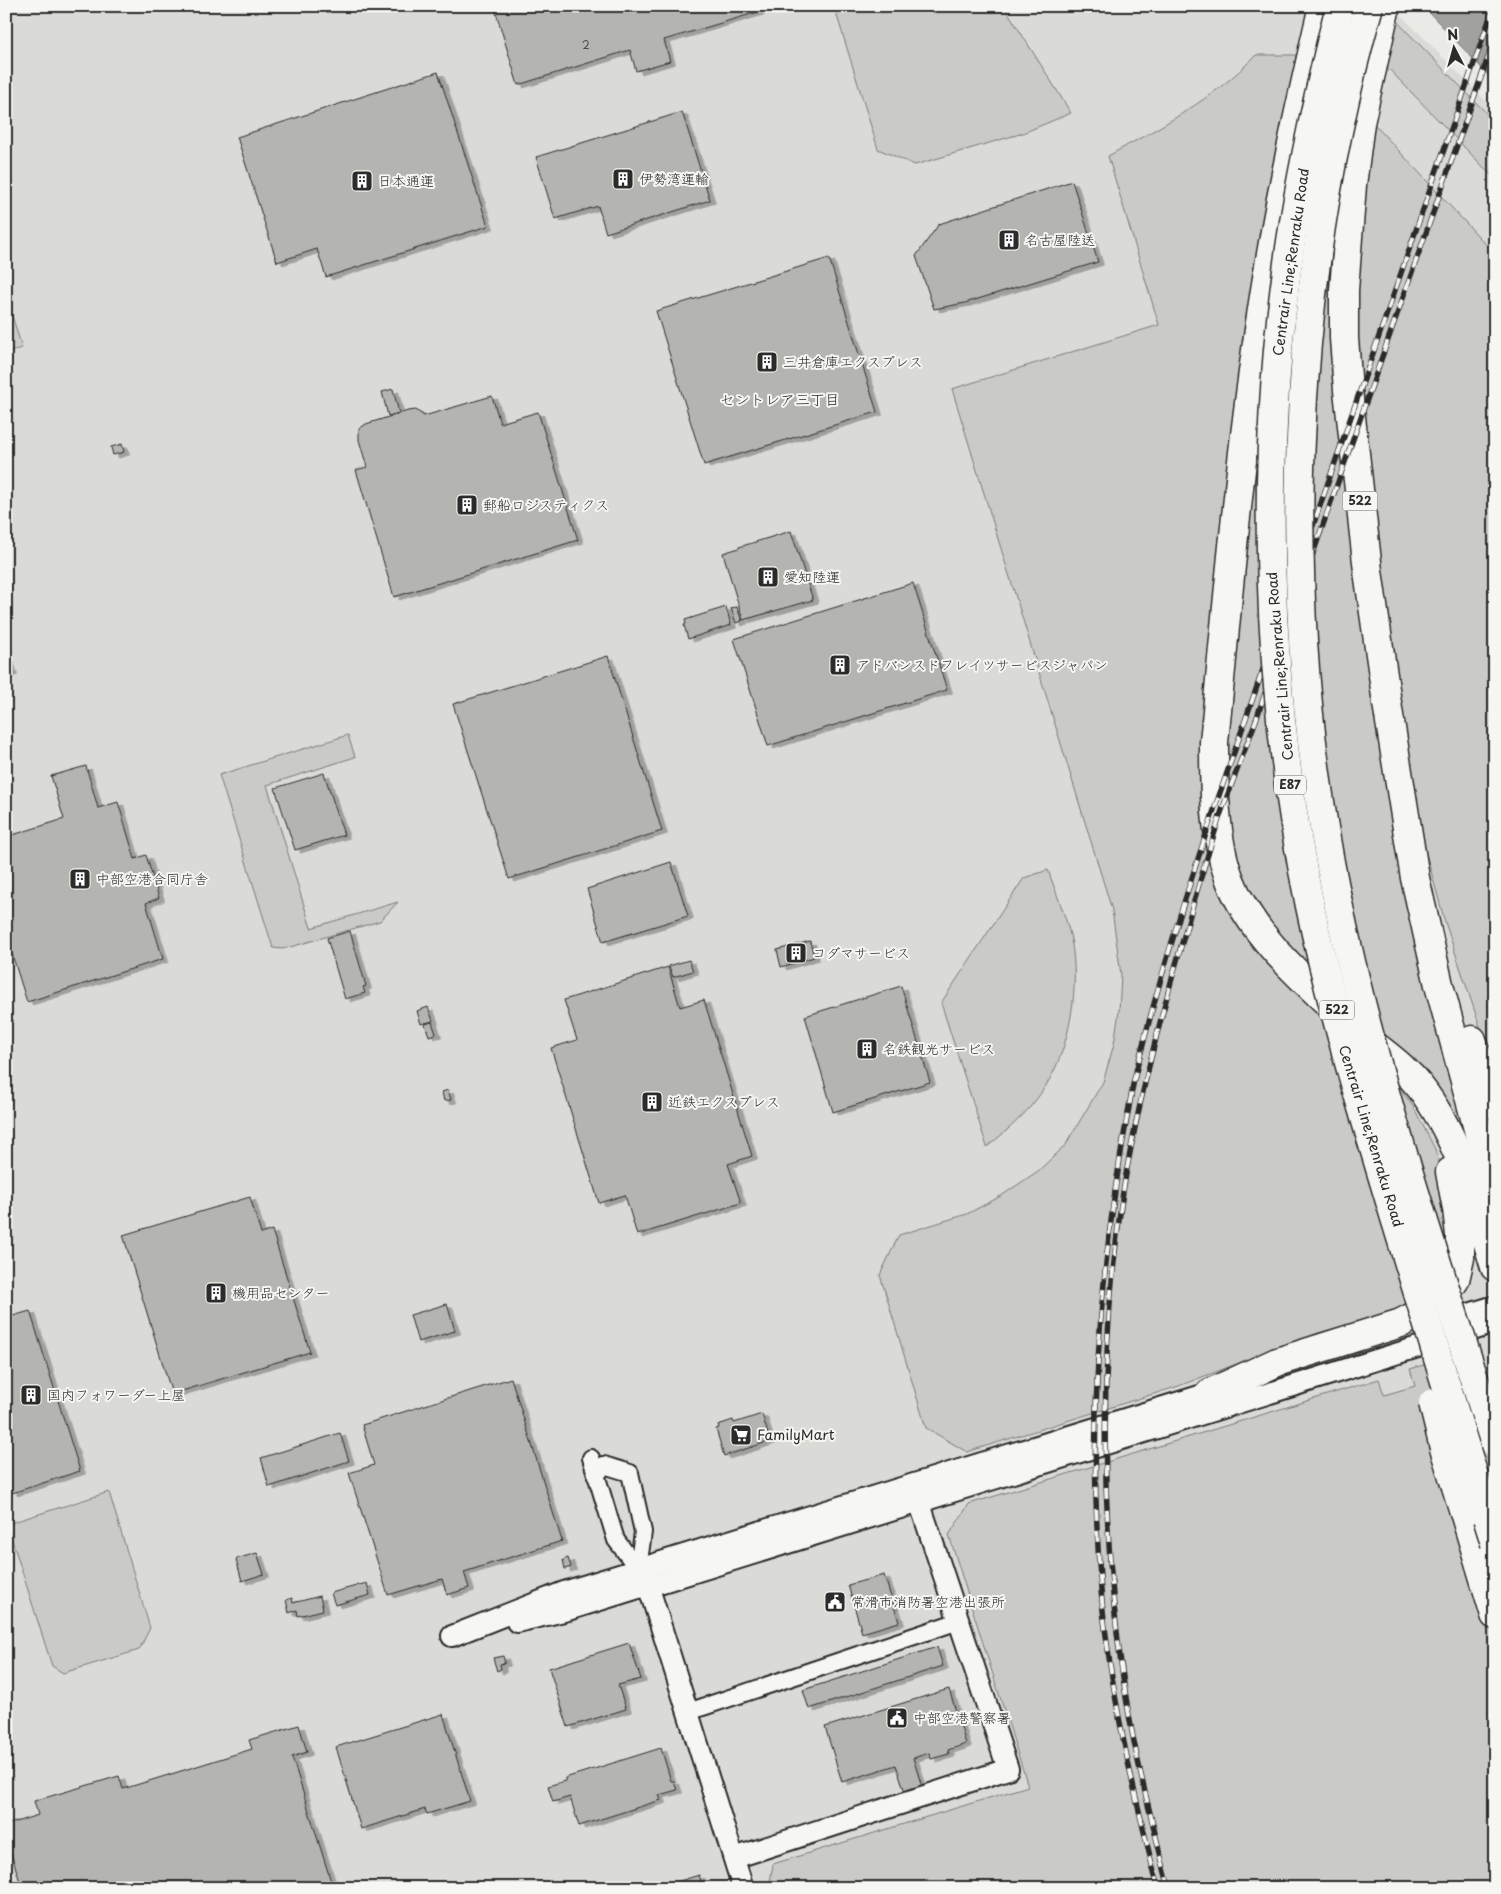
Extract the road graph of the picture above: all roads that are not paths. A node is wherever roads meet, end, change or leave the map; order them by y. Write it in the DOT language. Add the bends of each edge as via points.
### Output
graph roads {
  1 [pos="1323,6"];
  2 [pos="1340,6"];
  3 [pos="1369,6"];
  4 [pos="1386,6"];
  5 [pos="1396,766"];
  6 [pos="1373,1045"];
  7 [pos="1353,1081"];
  8 [pos="1495,1106"];
  9 [pos="1495,1192"];
  10 [pos="1495,1267"];
  11 [pos="1495,1306"];
  12 [pos="1495,1323"];
  13 [pos="1210,1392"];
  14 [pos="1495,1444"];
  15 [pos="591,1458"];
  16 [pos="596,1476"];
  17 [pos="917,1494"];
  18 [pos="1495,1543"];
  19 [pos="643,1577"];
  20 [pos="1495,1615"];
  21 [pos="959,1621"];
  22 [pos="688,1712"];
  23 [pos="734,1858"];
  24 [pos="744,1888"];
  1 -- 6 [label="highway, 522" via="1269,264 1243,452 1214,742 1214,782 1221,849 1230,880 1243,906 1261,935"];
  2 -- 7 [label="highway, Centrair Line;Renraku Road / E87, bridge" via="1306,153 1292,236 1277,358 1270,519 1279,696 1298,842 1326,980"];
  3 -- 14 [label="highway, Centrair Line;Renraku Road / E87, bridge" via="1329,182 1308,339 1302,412 1299,544 1308,700 1336,895 1366,1025"];
  4 -- 5 [label="highway, 522" via="1360,123 1352,185 1344,290 1344,338 1368,571"];
  5 -- 8 [label="highway, 522" via="1458,1000"];
  5 -- 9 [label="highway, 522" via="1415,878 1437,976"];
  6 -- 10 [label="highway, 522" via="1400,1065 1418,1084 1447,1129 1462,1164"];
  6 -- 13 [label="highway, 522" via="1424,1109 1450,1172 1460,1236 1455,1280 1430,1308 1401,1323 1276,1362"];
  7 -- 18 [label="highway, Centrair Line;Renraku Road / E87, bridge"];
  7 -- 20 [label="highway, bridge" via="1374,1189 1444,1448"];
  11 -- 13 [label="street"];
  12 -- 17 [label="street"];
  13 -- 17 [label="street"];
  15 -- 16 [label="street"];
  16 -- 19 [label="street" via="616,1540"];
  16 -- 19 [label="street" via="604,1464 630,1473 644,1532"];
  17 -- 19 [label="street" via="656,1584"];
  17 -- 21 [label="street"];
  19 -- 19 [label="street" via="568,1610 452,1636 564,1592"];
  19 -- 22 [label="street"];
  21 -- 22 [label="street"];
  21 -- 23 [label="street" via="1008,1768"];
  22 -- 23 [label="street"];
  23 -- 24 [label="street"];
}
